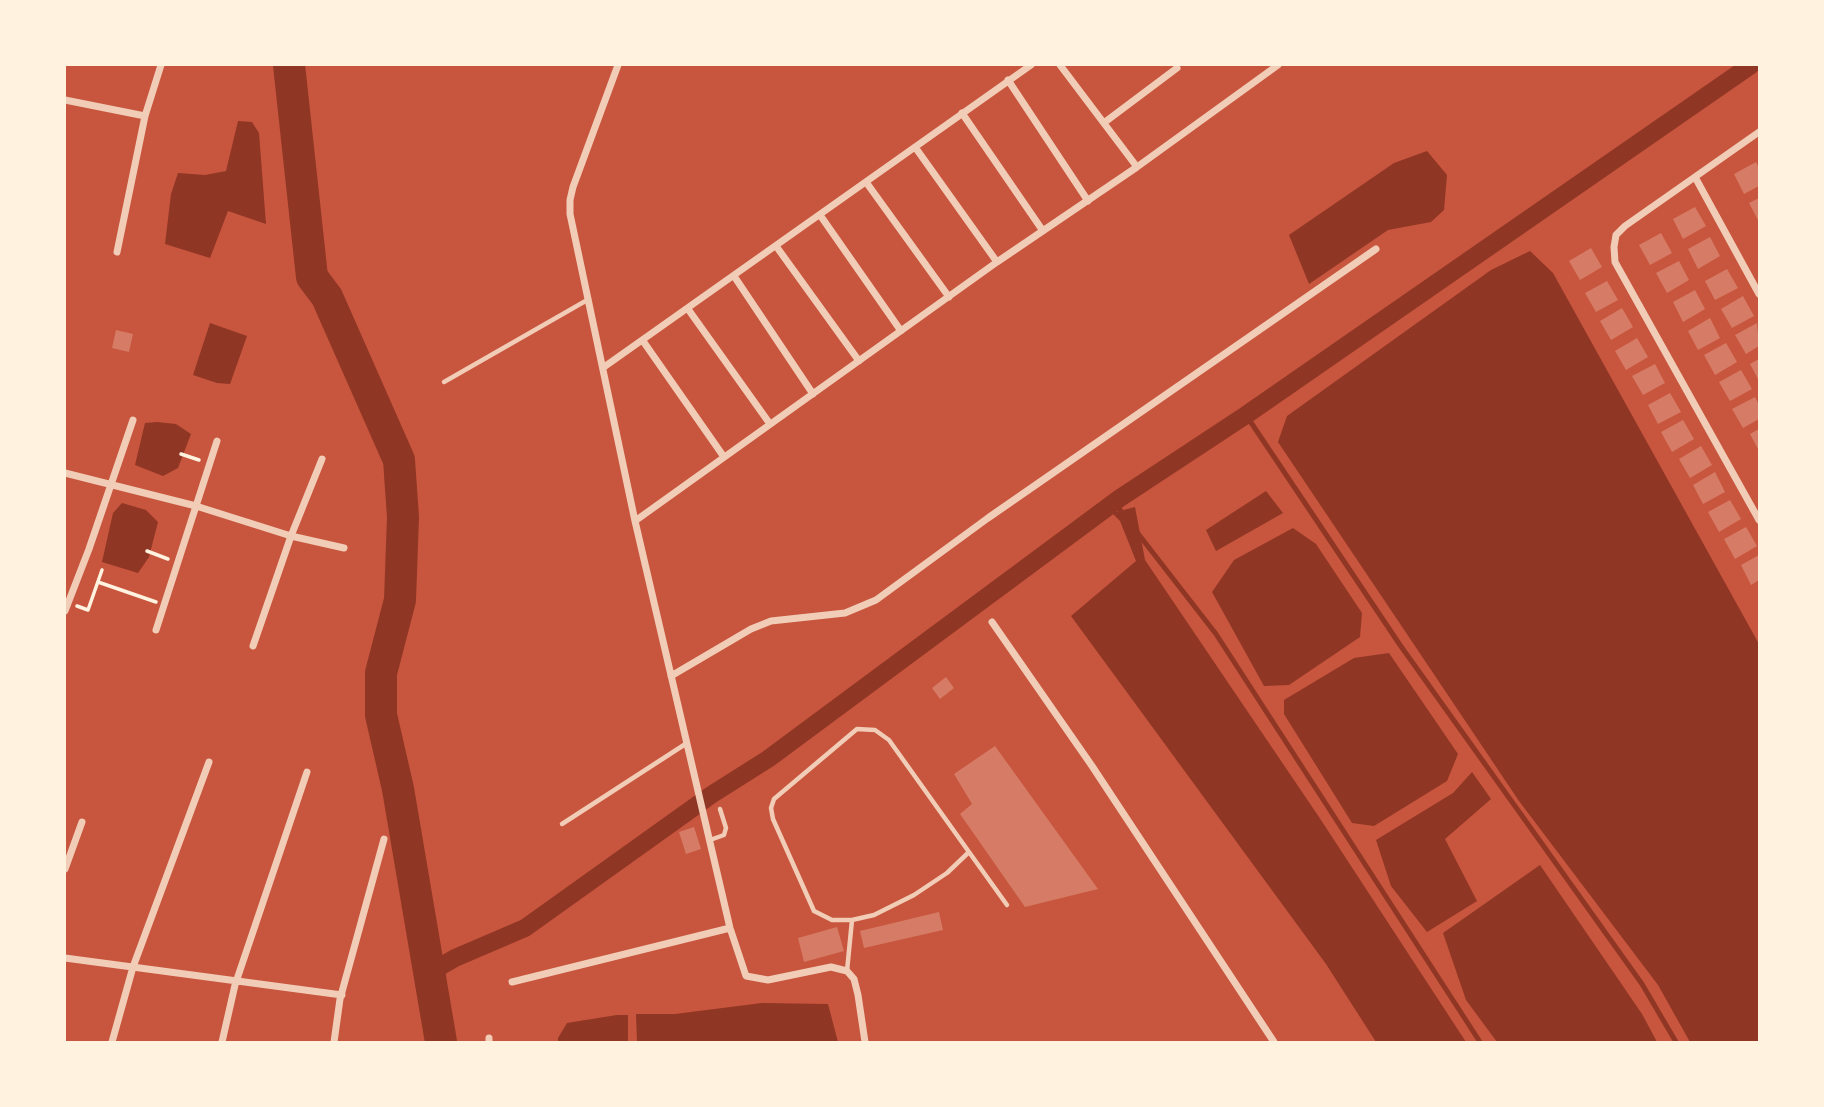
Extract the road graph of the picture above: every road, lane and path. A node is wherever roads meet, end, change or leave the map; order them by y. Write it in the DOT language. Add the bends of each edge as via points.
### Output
graph roads {
  1 [pos="160,65"];
  2 [pos="618,65"];
  3 [pos="1031,65"];
  4 [pos="1060,65"];
  5 [pos="1278,65"];
  6 [pos="1177,68"];
  7 [pos="1007,80"];
  8 [pos="65,100"];
  9 [pos="962,113"];
  10 [pos="145,116"];
  11 [pos="1105,122"];
  12 [pos="1759,132"];
  13 [pos="915,147"];
  14 [pos="1137,167"];
  15 [pos="1695,177"];
  16 [pos="866,182"];
  17 [pos="1088,201"];
  18 [pos="820,215"];
  19 [pos="1043,231"];
  20 [pos="776,246"];
  21 [pos="1376,248"];
  22 [pos="117,252"];
  23 [pos="997,262"];
  24 [pos="734,276"];
  25 [pos="1759,294"];
  26 [pos="949,296"];
  27 [pos="590,299"];
  28 [pos="688,309"];
  29 [pos="901,331"];
  30 [pos="643,341"];
  31 [pos="859,361"];
  32 [pos="604,368"];
  33 [pos="444,382"];
  34 [pos="813,394"];
  35 [pos="133,420"];
  36 [pos="770,425"];
  37 [pos="217,441"];
  38 [pos="181,454"];
  39 [pos="724,457"];
  40 [pos="322,459"];
  41 [pos="209,463"];
  42 [pos="65,473"];
  43 [pos="113,484"];
  44 [pos="196,506"];
  45 [pos="1759,520"];
  46 [pos="635,521"];
  47 [pos="291,536"];
  48 [pos="344,548"];
  49 [pos="147,551"];
  50 [pos="178,562"];
  51 [pos="102,570"];
  52 [pos="98,582"];
  53 [pos="164,604"];
  54 [pos="66,607"];
  55 [pos="992,622"];
  56 [pos="156,630"];
  57 [pos="253,646"];
  58 [pos="671,676"];
  59 [pos="687,743"];
  60 [pos="209,762"];
  61 [pos="307,772"];
  62 [pos="720,808"];
  63 [pos="82,822"];
  64 [pos="562,824"];
  65 [pos="384,839"];
  66 [pos="709,841"];
  67 [pos="969,852"];
  68 [pos="65,869"];
  69 [pos="1007,905"];
  70 [pos="852,920"];
  71 [pos="730,928"];
  72 [pos="65,958"];
  73 [pos="133,967"];
  74 [pos="847,971"];
  75 [pos="237,981"];
  76 [pos="512,982"];
  77 [pos="342,995"];
  78 [pos="112,1042"];
  79 [pos="222,1042"];
  80 [pos="334,1042"];
  81 [pos="865,1042"];
  82 [pos="1274,1042"];
  1 -- 10 [label="street"];
  2 -- 27 [label="street" via="570,200"];
  3 -- 7 [label="street"];
  4 -- 11 [label="street"];
  5 -- 14 [label="street"];
  6 -- 11 [label="street"];
  7 -- 9 [label="street"];
  7 -- 17 [label="street"];
  8 -- 10 [label="street"];
  9 -- 13 [label="street"];
  9 -- 19 [label="street"];
  10 -- 22 [label="street"];
  11 -- 14 [label="street"];
  12 -- 15 [label="street"];
  13 -- 16 [label="street"];
  13 -- 23 [label="street"];
  14 -- 17 [label="street"];
  15 -- 25 [label="street"];
  15 -- 45 [label="street" via="1616,235 1615,262"];
  16 -- 18 [label="street"];
  16 -- 26 [label="street"];
  17 -- 19 [label="street"];
  18 -- 20 [label="street"];
  18 -- 29 [label="street"];
  19 -- 23 [label="street"];
  20 -- 24 [label="street"];
  20 -- 31 [label="street"];
  21 -- 58 [label="street" via="876,600 845,613 771,621"];
  23 -- 26 [label="street"];
  24 -- 28 [label="street"];
  24 -- 34 [label="street"];
  26 -- 29 [label="street"];
  27 -- 32 [label="street"];
  27 -- 33 [label="lane"];
  28 -- 30 [label="street"];
  28 -- 36 [label="street"];
  29 -- 31 [label="street"];
  30 -- 32 [label="street"];
  30 -- 39 [label="street"];
  31 -- 34 [label="street"];
  32 -- 46 [label="street"];
  34 -- 36 [label="street"];
  35 -- 43 [label="street"];
  36 -- 39 [label="street"];
  37 -- 41 [label="street"];
  38 -- 41 [label="path"];
  39 -- 46 [label="street"];
  40 -- 47 [label="street"];
  41 -- 44 [label="street"];
  42 -- 43 [label="street"];
  43 -- 44 [label="street"];
  43 -- 54 [label="street"];
  44 -- 47 [label="street"];
  44 -- 50 [label="street"];
  46 -- 58 [label="street"];
  47 -- 48 [label="street"];
  47 -- 57 [label="street"];
  49 -- 50 [label="path"];
  50 -- 53 [label="street"];
  51 -- 52 [label="path"];
  52 -- 53 [label="path"];
  52 -- 54 [label="path" via="88,610"];
  53 -- 56 [label="street"];
  55 -- 82 [label="street"];
  58 -- 59 [label="street"];
  59 -- 64 [label="lane"];
  59 -- 66 [label="street"];
  60 -- 73 [label="street"];
  61 -- 75 [label="street"];
  62 -- 66 [label="lane" via="724,835"];
  63 -- 68 [label="street"];
  65 -- 77 [label="street"];
  66 -- 71 [label="street"];
  67 -- 69 [label="lane"];
  67 -- 70 [label="lane" via="914,895 874,915"];
  67 -- 70 [label="lane" via="889,740 874,730 857,729 774,799 771,808 814,911 832,920"];
  70 -- 74 [label="lane"];
  71 -- 74 [label="street" via="746,976 768,980 831,967"];
  71 -- 76 [label="street"];
  72 -- 73 [label="street"];
  73 -- 75 [label="street"];
  73 -- 78 [label="street"];
  74 -- 81 [label="street" via="854,979"];
  75 -- 77 [label="street"];
  75 -- 79 [label="street"];
  77 -- 80 [label="street"];
}
